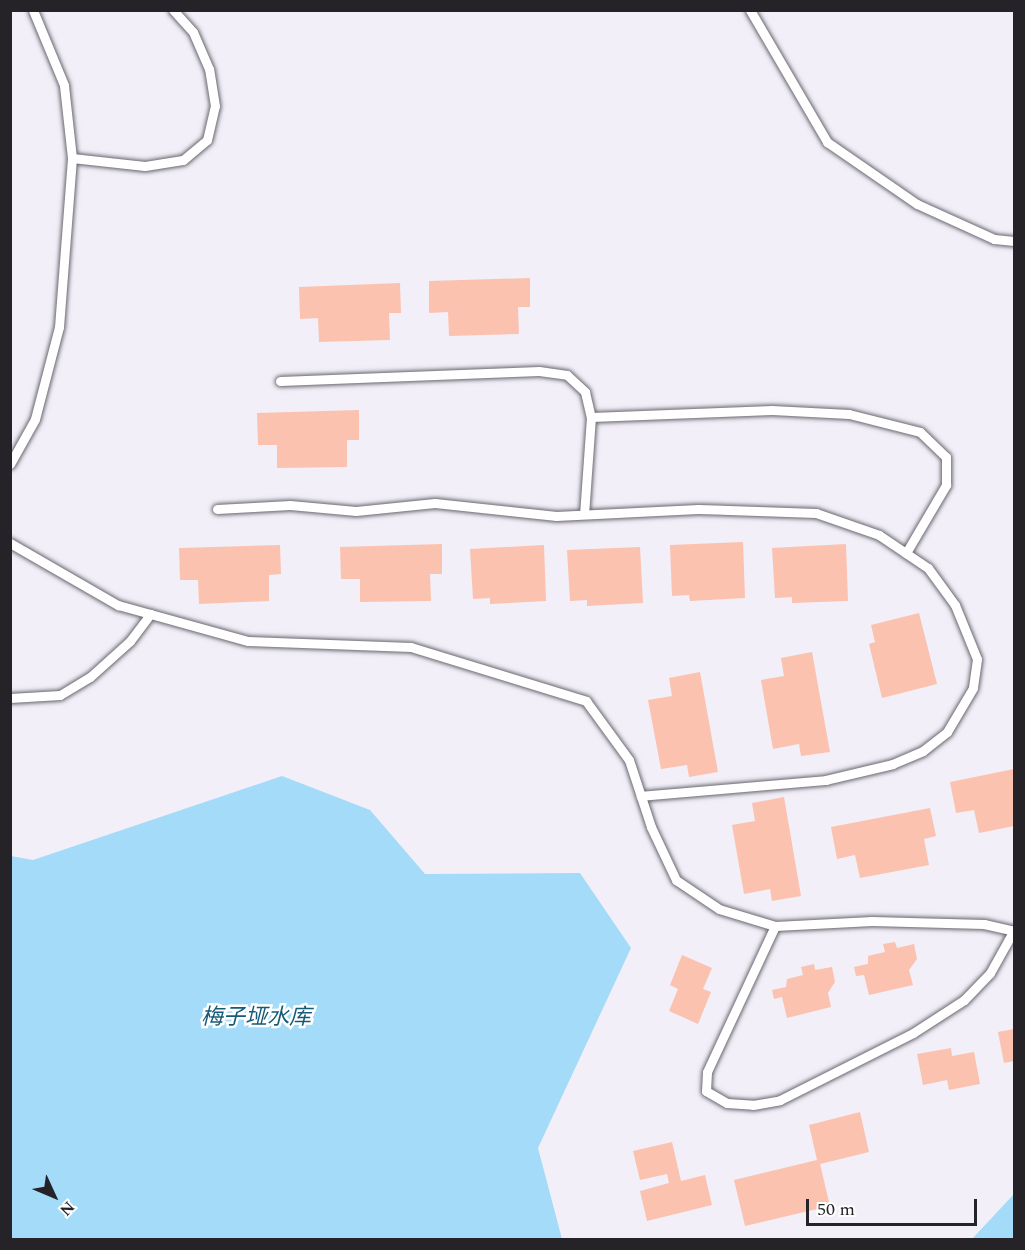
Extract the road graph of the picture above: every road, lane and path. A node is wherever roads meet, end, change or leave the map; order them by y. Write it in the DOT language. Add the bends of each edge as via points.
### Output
graph roads {
  1 [pos="33,10"];
  2 [pos="174,10"];
  3 [pos="750,10"];
  4 [pos="72,158"];
  5 [pos="1014,241"];
  6 [pos="280,381"];
  7 [pos="591,417"];
  8 [pos="10,464"];
  9 [pos="217,509"];
  10 [pos="584,514"];
  11 [pos="10,543"];
  12 [pos="906,553"];
  13 [pos="150,614"];
  14 [pos="10,698"];
  15 [pos="641,795"];
  16 [pos="775,926"];
  17 [pos="1014,931"];
  1 -- 4 [label="lane" via="64,85"];
  2 -- 4 [label="lane" via="193,33 209,69 215,105 207,140 183,160 145,166"];
  3 -- 5 [label="lane" via="827,142 917,204 994,239"];
  4 -- 8 [label="lane" via="59,327 35,419"];
  6 -- 7 [label="lane" via="539,371 567,375 585,392"];
  7 -- 10 [label="lane"];
  7 -- 12 [label="lane" via="783,410 849,414 920,432 946,457 946,485"];
  9 -- 10 [label="lane" via="290,505 356,511 435,503 518,514"];
  10 -- 12 [label="lane" via="698,509 816,513 879,535"];
  11 -- 13 [label="lane" via="118,605"];
  12 -- 15 [label="lane" via="928,568 955,605 977,659 973,688 947,732 923,751 903,759 826,780"];
  13 -- 14 [label="lane" via="130,641 90,677 60,695"];
  13 -- 15 [label="lane" via="248,640 411,647 586,701 629,760"];
  15 -- 16 [label="lane" via="676,880 719,909"];
  16 -- 17 [label="lane" via="872,921 984,924"];
  16 -- 17 [label="lane" via="707,1072 706,1091 727,1103 753,1105 780,1100 913,1033 964,1000 990,973"];
}
